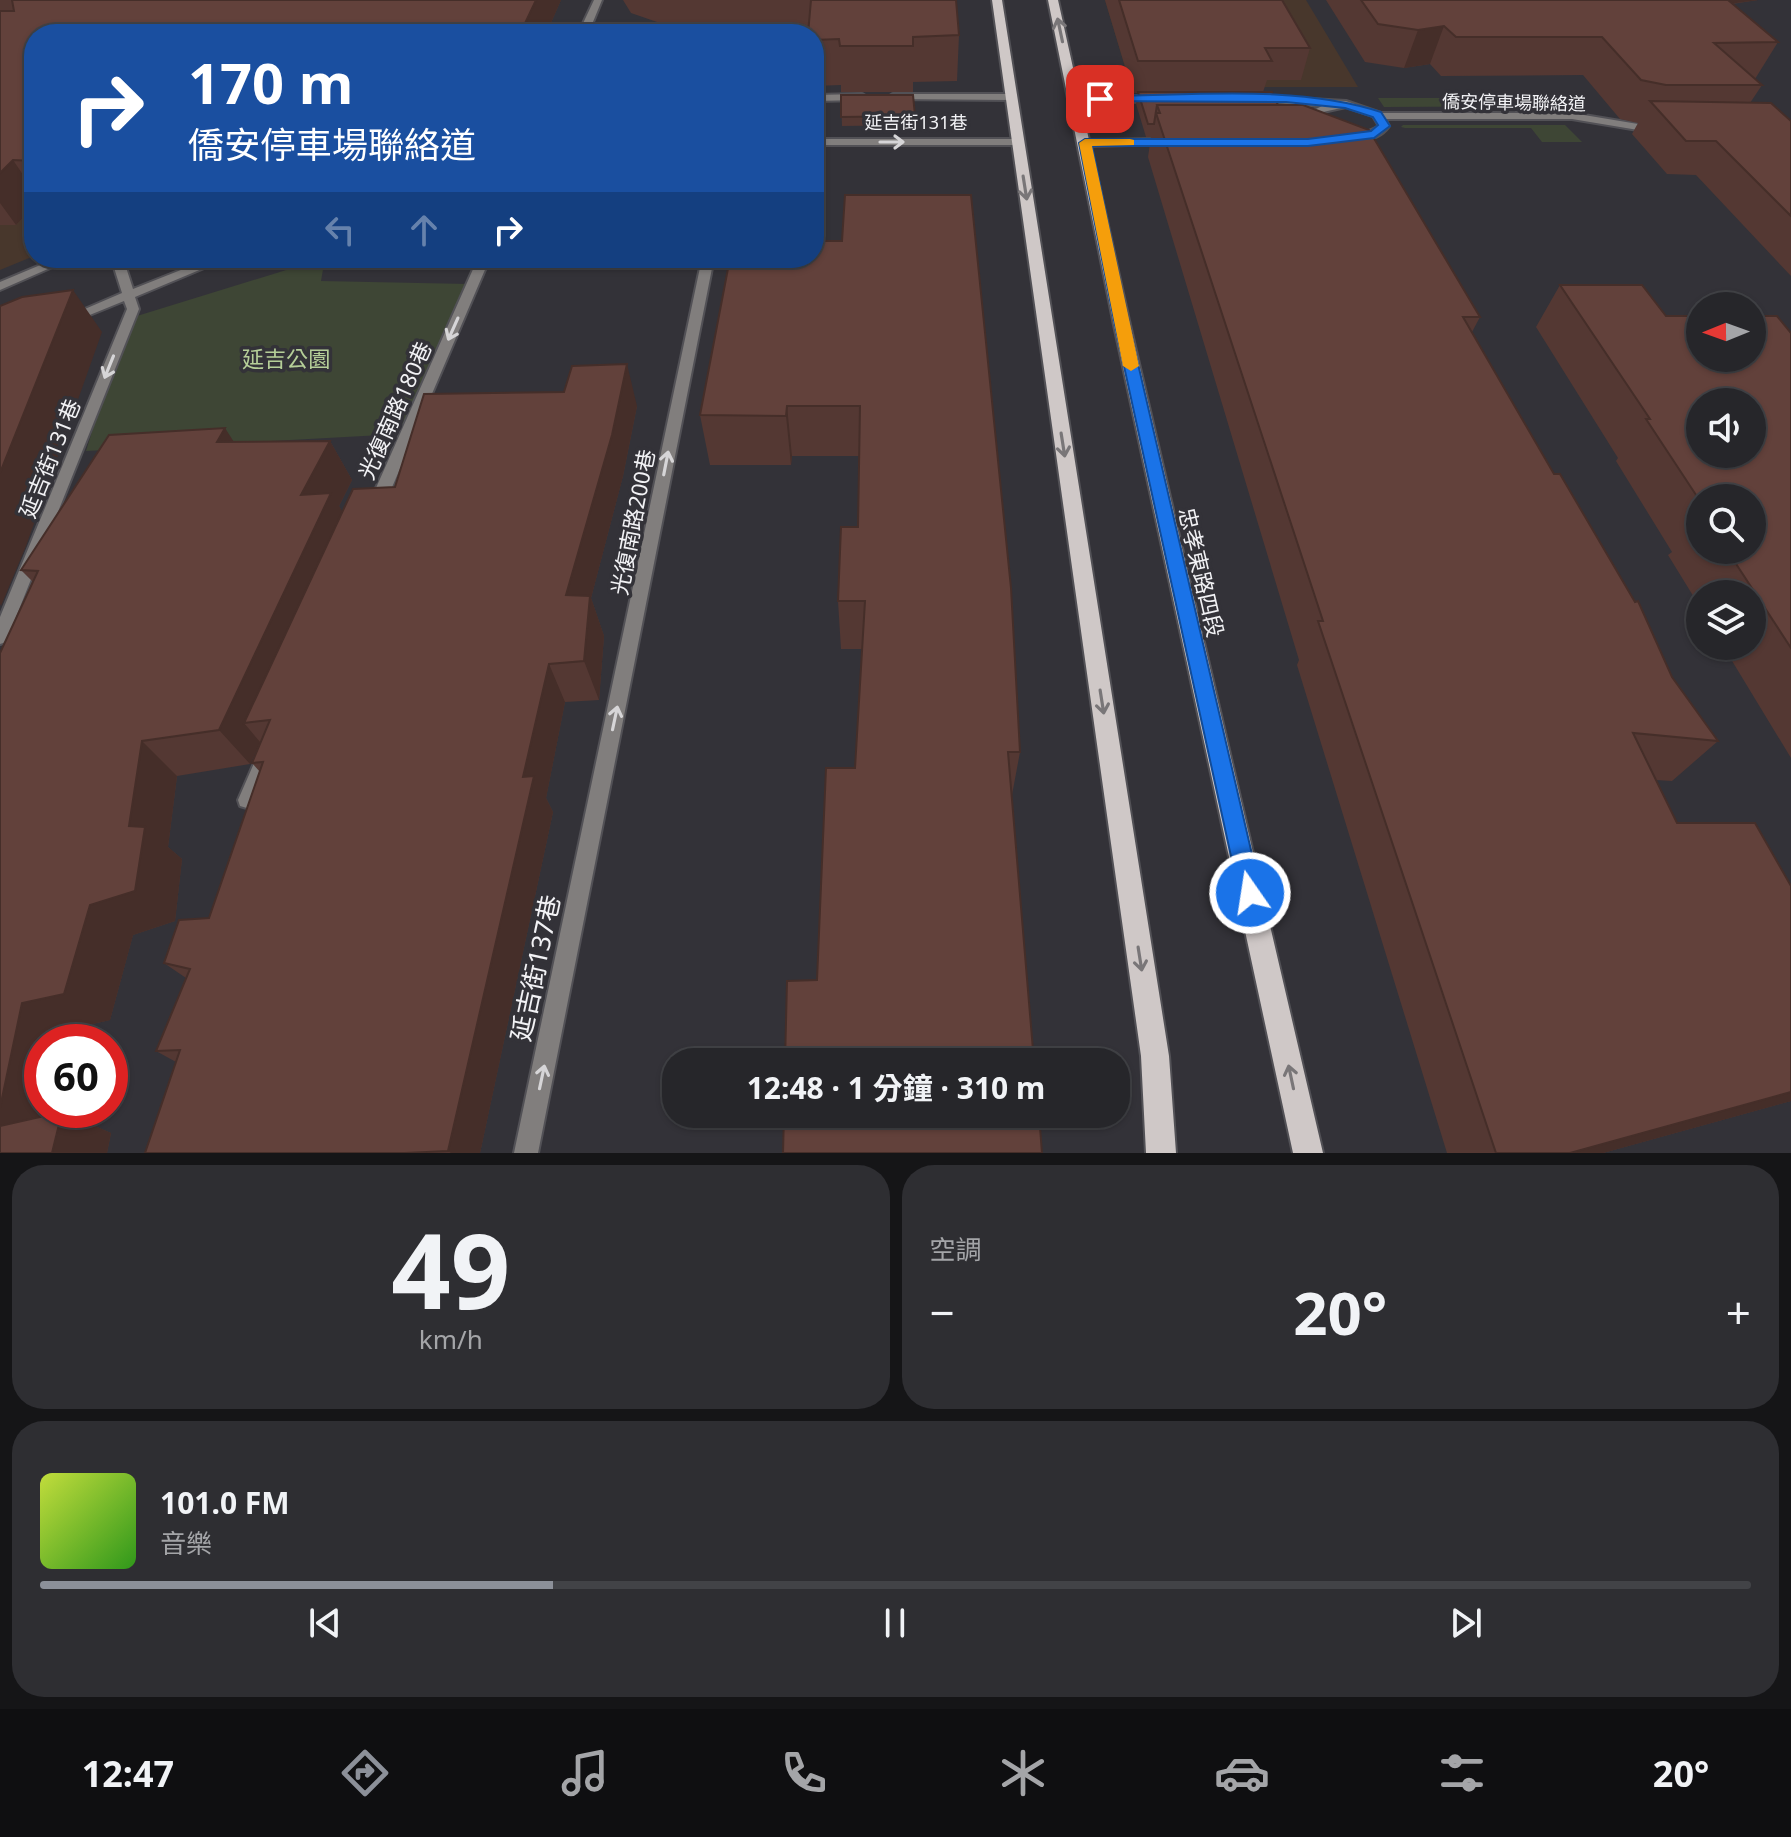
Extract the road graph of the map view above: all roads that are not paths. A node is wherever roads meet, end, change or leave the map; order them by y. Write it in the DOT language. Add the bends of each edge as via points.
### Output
graph roads {
  1 [pos="598,0"];
  2 [pos="997,0"];
  3 [pos="1053,0"];
  4 [pos="587,24"];
  5 [pos="1011,97"];
  6 [pos="824,98"];
  7 [pos="1075,99"];
  8 [pos="1170,99"];
  9 [pos="1243,99"];
  10 [pos="1335,104"];
  11 [pos="1378,116"];
  12 [pos="1676,130"];
  13 [pos="1353,136"];
  14 [pos="1323,140"];
  15 [pos="824,142"];
  16 [pos="1018,142"];
  17 [pos="1185,142"];
  18 [pos="1085,143"];
  19 [pos="43,268"];
  20 [pos="120,268"];
  21 [pos="197,268"];
  22 [pos="480,268"];
  23 [pos="706,268"];
  24 [pos="0,286"];
  25 [pos="129,295"];
  26 [pos="54,324"];
  27 [pos="369,522"];
  28 [pos="0,637"];
  29 [pos="273,741"];
  30 [pos="599,794"];
  31 [pos="247,800"];
  32 [pos="526,1153"];
  33 [pos="1161,1153"];
  34 [pos="1308,1153"];
  1 -- 4 [label="street"];
  2 -- 5 [label="main road"];
  7 -- 3 [label="main road, 忠孝東路四段, one-way"];
  5 -- 6 [label="street, 延吉街131巷"];
  5 -- 16 [label="main road"];
  7 -- 8 [label="street"];
  7 -- 18 [label="main road, 忠孝東路四段"];
  9 -- 10 [label="street, 僑安停車場聯絡道"];
  10 -- 11 [label="street, 僑安停車場聯絡道"];
  10 -- 13 [label="street" via="1319,110 1316,120 1330,131"];
  11 -- 12 [label="street, 僑安停車場聯絡道" via="1572,116 1644,130"];
  11 -- 13 [label="street" via="1381,130"];
  13 -- 14 [label="street"];
  15 -- 16 [label="street, 延吉街131巷, one-way"];
  16 -- 33 [label="main road, one-way" via="1155,1056"];
  17 -- 18 [label="street"];
  34 -- 18 [label="main road, 忠孝東路四段, one-way"];
  19 -- 24 [label="street"];
  20 -- 25 [label="street, 延吉街131巷"];
  21 -- 25 [label="street"];
  22 -- 27 [label="street, 光復南路180巷, one-way"];
  30 -- 23 [label="street, 光復南路200巷, one-way"];
  25 -- 26 [label="street"];
  25 -- 28 [label="street, 延吉街131巷, one-way" via="133,309"];
  29 -- 31 [label="street"];
  32 -- 30 [label="street, 延吉街137巷, one-way"];
}
